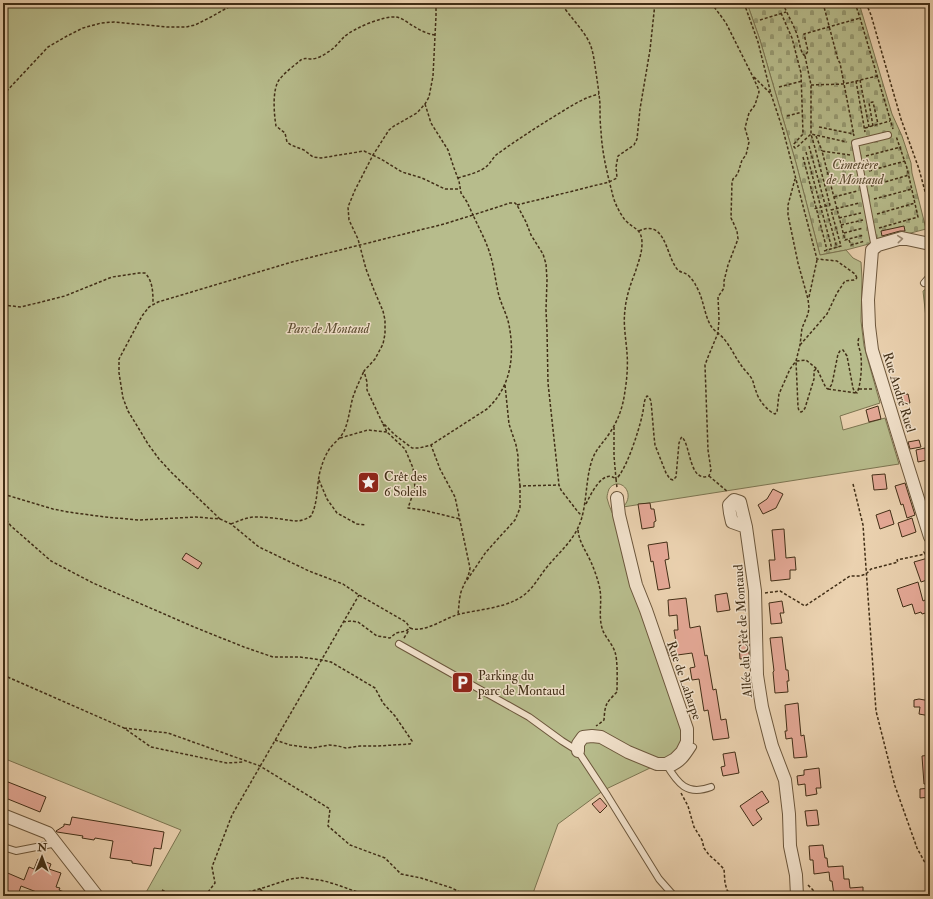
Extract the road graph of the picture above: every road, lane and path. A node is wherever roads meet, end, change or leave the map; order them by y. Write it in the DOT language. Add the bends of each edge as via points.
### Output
graph roads {
  1 [pos="236,3"];
  2 [pos="436,3"];
  3 [pos="561,3"];
  4 [pos="655,3"];
  5 [pos="711,3"];
  6 [pos="744,3"];
  7 [pos="783,3"];
  8 [pos="824,3"];
  9 [pos="866,3"];
  10 [pos="786,12"];
  11 [pos="781,13"];
  12 [pos="860,18"];
  13 [pos="760,20"];
  14 [pos="830,26"];
  15 [pos="435,36"];
  16 [pos="805,56"];
  17 [pos="752,75"];
  18 [pos="877,76"];
  19 [pos="860,80"];
  20 [pos="802,81"];
  21 [pos="856,81"];
  22 [pos="844,84"];
  23 [pos="810,86"];
  24 [pos="779,87"];
  25 [pos="599,94"];
  26 [pos="771,94"];
  27 [pos="3,95"];
  28 [pos="425,104"];
  29 [pos="803,112"];
  30 [pos="787,116"];
  31 [pos="890,121"];
  32 [pos="878,124"];
  33 [pos="873,126"];
  34 [pos="819,127"];
  35 [pos="869,127"];
  36 [pos="865,128"];
  37 [pos="811,134"];
  38 [pos="854,134"];
  39 [pos="816,135"];
  40 [pos="888,136"];
  41 [pos="862,142"];
  42 [pos="856,143"];
  43 [pos="809,146"];
  44 [pos="900,147"];
  45 [pos="822,151"];
  46 [pos="806,152"];
  47 [pos="373,155"];
  48 [pos="803,157"];
  49 [pos="858,157"];
  50 [pos="905,161"];
  51 [pos="861,174"];
  52 [pos="909,175"];
  53 [pos="458,178"];
  54 [pos="795,179"];
  55 [pos="609,182"];
  56 [pos="864,188"];
  57 [pos="460,189"];
  58 [pos="912,189"];
  59 [pos="834,197"];
  60 [pos="866,201"];
  61 [pos="915,203"];
  62 [pos="517,205"];
  63 [pos="825,206"];
  64 [pos="817,208"];
  65 [pos="821,208"];
  66 [pos="813,209"];
  67 [pos="837,209"];
  68 [pos="930,210"];
  69 [pos="473,215"];
  70 [pos="869,215"];
  71 [pos="839,218"];
  72 [pos="841,225"];
  73 [pos="870,226"];
  74 [pos="639,231"];
  75 [pos="844,233"];
  76 [pos="849,239"];
  77 [pos="872,241"];
  78 [pos="360,244"];
  79 [pos="930,244"];
  80 [pos="837,248"];
  81 [pos="832,249"];
  82 [pos="827,250"];
  83 [pos="824,251"];
  84 [pos="817,259"];
  85 [pos="930,276"];
  86 [pos="924,283"];
  87 [pos="808,299"];
  88 [pos="153,304"];
  89 [pos="3,305"];
  90 [pos="869,326"];
  91 [pos="718,333"];
  92 [pos="800,345"];
  93 [pos="796,361"];
  94 [pos="816,368"];
  95 [pos="364,371"];
  96 [pos="505,385"];
  97 [pos="828,389"];
  98 [pos="859,389"];
  99 [pos="873,389"];
  100 [pos="856,393"];
  101 [pos="382,422"];
  102 [pos="614,425"];
  103 [pos="387,432"];
  104 [pos="339,438"];
  105 [pos="431,445"];
  106 [pos="710,476"];
  107 [pos="319,478"];
  108 [pos="616,479"];
  109 [pos="853,484"];
  110 [pos="559,485"];
  111 [pos="520,486"];
  112 [pos="3,494"];
  113 [pos="617,498"];
  114 [pos="734,500"];
  115 [pos="585,505"];
  116 [pos="3,516"];
  117 [pos="582,517"];
  118 [pos="220,519"];
  119 [pos="460,519"];
  120 [pos="231,524"];
  121 [pos="366,525"];
  122 [pos="578,530"];
  123 [pos="930,537"];
  124 [pos="930,550"];
  125 [pos="866,574"];
  126 [pos="466,582"];
  127 [pos="755,593"];
  128 [pos="359,595"];
  129 [pos="458,614"];
  130 [pos="344,622"];
  131 [pos="410,628"];
  132 [pos="399,644"];
  133 [pos="322,660"];
  134 [pos="3,675"];
  135 [pos="594,726"];
  136 [pos="124,728"];
  137 [pos="276,740"];
  138 [pos="693,747"];
  139 [pos="578,751"];
  140 [pos="246,761"];
  141 [pos="260,766"];
  142 [pos="668,767"];
  143 [pos="679,783"];
  144 [pos="712,786"];
  145 [pos="3,815"];
  146 [pos="57,844"];
  147 [pos="3,847"];
  148 [pos="930,872"];
  149 [pos="260,889"];
  150 [pos="162,890"];
  151 [pos="208,892"];
  152 [pos="97,896"];
  153 [pos="174,896"];
  154 [pos="205,896"];
  155 [pos="267,896"];
  156 [pos="371,896"];
  157 [pos="467,896"];
  158 [pos="674,896"];
  159 [pos="732,896"];
  160 [pos="797,896"];
  1 -- 27 [label="path" via="195,25 186,27 167,28 114,22 83,28 48,48"];
  2 -- 15 [label="path"];
  3 -- 25 [label="path" via="591,46"];
  4 -- 55 [label="path" via="636,142 618,156 617,178"];
  5 -- 17 [label="path" via="726,23"];
  6 -- 26 [label="path" via="758,42"];
  7 -- 10 [label="path"];
  8 -- 14 [label="path"];
  9 -- 68 [label="path"];
  10 -- 11 [label="path"];
  10 -- 16 [label="path"];
  11 -- 13 [label="path"];
  11 -- 20 [label="path" via="792,38"];
  12 -- 14 [label="path"];
  14 -- 16 [label="path" via="804,34 808,51"];
  14 -- 22 [label="path"];
  15 -- 28 [label="path" via="432,86"];
  15 -- 47 [label="path" via="400,18 376,20 345,35 333,48 318,57 302,59 276,86 276,126 285,133 289,144 317,158 362,151"];
  16 -- 23 [label="path"];
  17 -- 26 [label="path"];
  17 -- 91 [label="path" via="759,92 745,128 749,142 746,155 732,182 731,218 738,239 728,264 724,288 718,297"];
  18 -- 19 [label="path"];
  19 -- 21 [label="path"];
  19 -- 35 [label="path"];
  20 -- 24 [label="path"];
  20 -- 29 [label="path"];
  21 -- 22 [label="path"];
  21 -- 36 [label="path"];
  22 -- 23 [label="path"];
  22 -- 38 [label="path"];
  23 -- 37 [label="path"];
  25 -- 53 [label="path" via="580,101 531,130 496,155 484,168"];
  25 -- 55 [label="path" via="602,140"];
  26 -- 54 [label="path"];
  28 -- 47 [label="path" via="417,113 389,130"];
  28 -- 53 [label="path" via="431,123 448,150"];
  29 -- 30 [label="path"];
  29 -- 37 [label="path" via="803,134 794,144 795,148"];
  31 -- 32 [label="path"];
  32 -- 33 [label="path"];
  32 -- 33 [label="path" via="873,102 869,103"];
  33 -- 35 [label="path"];
  34 -- 38 [label="path"];
  35 -- 36 [label="path"];
  36 -- 41 [label="path"];
  37 -- 39 [label="path"];
  37 -- 63 [label="path" via="830,205"];
  38 -- 42 [label="path"];
  39 -- 42 [label="path"];
  39 -- 45 [label="path"];
  40 -- 41 [label="lane"];
  41 -- 42 [label="lane"];
  42 -- 49 [label="lane"];
  43 -- 63 [label="path"];
  44 -- 49 [label="path"];
  45 -- 49 [label="path"];
  45 -- 59 [label="path"];
  46 -- 65 [label="path"];
  47 -- 57 [label="path" via="402,172 446,189"];
  47 -- 78 [label="path" via="348,207 349,220"];
  48 -- 64 [label="path"];
  49 -- 51 [label="lane"];
  50 -- 51 [label="path"];
  51 -- 56 [label="lane"];
  52 -- 56 [label="path"];
  53 -- 57 [label="path"];
  54 -- 84 [label="path"];
  54 -- 87 [label="path" via="788,205 789,225"];
  55 -- 62 [label="path"];
  55 -- 74 [label="path" via="618,209 626,221"];
  56 -- 59 [label="path"];
  56 -- 60 [label="lane"];
  57 -- 69 [label="path"];
  58 -- 60 [label="path"];
  59 -- 67 [label="path"];
  60 -- 67 [label="path"];
  60 -- 70 [label="lane"];
  61 -- 70 [label="path"];
  62 -- 69 [label="path" via="510,203"];
  62 -- 110 [label="path" via="546,264 548,383"];
  63 -- 65 [label="path"];
  63 -- 80 [label="path"];
  64 -- 65 [label="path"];
  64 -- 66 [label="path"];
  64 -- 82 [label="path"];
  65 -- 81 [label="path"];
  67 -- 71 [label="path"];
  67 -- 80 [label="path" via="831,210 841,246"];
  69 -- 78 [label="path"];
  69 -- 96 [label="path" via="488,248 509,324 512,360"];
  70 -- 71 [label="path"];
  70 -- 72 [label="path"];
  70 -- 73 [label="lane"];
  71 -- 72 [label="path"];
  72 -- 75 [label="path"];
  73 -- 75 [label="path"];
  73 -- 77 [label="lane"];
  74 -- 91 [label="path" via="647,228 658,231 676,269 689,276 702,296 710,324"];
  74 -- 102 [label="path" via="642,249 630,286 624,318 626,389"];
  75 -- 76 [label="path" via="846,240"];
  76 -- 77 [label="path"];
  76 -- 77 [label="path" via="851,245"];
  77 -- 79 [label="street, one-way" via="878,245 902,238"];
  77 -- 90 [label="street, Rue André Ruel"];
  78 -- 88 [label="path"];
  78 -- 95 [label="path" via="386,327 383,344 375,359"];
  80 -- 81 [label="path"];
  81 -- 82 [label="path"];
  82 -- 83 [label="path"];
  84 -- 87 [label="path"];
  84 -- 92 [label="path" via="837,261 857,278 845,281 827,314"];
  85 -- 86 [label="lane"];
  87 -- 92 [label="path" via="809,312 802,328"];
  88 -- 89 [label="path" via="149,279 145,273 139,273 112,277 70,294 21,307"];
  88 -- 118 [label="path" via="142,316 119,359 124,398 138,429 159,459"];
  90 -- 98 [label="path" via="862,331 858,341 862,358"];
  90 -- 123 [label="street, Rue André Ruel" via="872,350"];
  91 -- 93 [label="path" via="753,380 762,403 775,414 779,394"];
  91 -- 106 [label="path" via="705,365"];
  92 -- 93 [label="path"];
  93 -- 94 [label="path" via="806,360"];
  93 -- 94 [label="path" via="798,407 801,412 805,408"];
  94 -- 97 [label="path"];
  95 -- 101 [label="path" via="367,390"];
  95 -- 104 [label="path" via="353,397 345,431"];
  96 -- 105 [label="path" via="487,409"];
  96 -- 111 [label="path" via="509,424 518,456"];
  97 -- 100 [label="path"];
  97 -- 100 [label="path" via="832,384 838,354 842,350 847,356"];
  98 -- 99 [label="path"];
  98 -- 100 [label="path"];
  101 -- 103 [label="path"];
  101 -- 105 [label="path" via="412,448"];
  102 -- 108 [label="path"];
  102 -- 115 [label="path" via="592,459"];
  103 -- 104 [label="path" via="368,430"];
  103 -- 119 [label="path" via="405,449 413,468 415,488 408,508"];
  104 -- 107 [label="path" via="326,455"];
  105 -- 119 [label="path" via="455,497"];
  106 -- 108 [label="path" via="700,476 695,470 685,440 682,438 679,443 676,477 670,479 655,445 651,401 647,396 644,400 641,423 624,470"];
  106 -- 114 [label="path"];
  107 -- 120 [label="path" via="315,506 307,519 295,522 254,517"];
  107 -- 121 [label="path" via="327,499 337,513 357,524"];
  108 -- 113 [label="path"];
  108 -- 115 [label="path" via="607,476 601,480"];
  109 -- 125 [label="path" via="863,525"];
  110 -- 111 [label="path"];
  110 -- 117 [label="path"];
  111 -- 126 [label="path" via="518,515 486,552"];
  112 -- 118 [label="path" via="53,509 105,517 139,520 196,517"];
  113 -- 142 [label="street, Rue de Laharpe" via="636,585 687,729 687,742 682,752"];
  114 -- 127 [label="street, Allée du Crêt de Montaud" via="740,502 746,527"];
  115 -- 117 [label="path"];
  116 -- 133 [label="path" via="50,561 92,583 194,627 273,657"];
  117 -- 122 [label="path"];
  118 -- 120 [label="path"];
  119 -- 126 [label="path" via="470,568"];
  120 -- 128 [label="path" via="260,546 309,571 343,584"];
  122 -- 129 [label="path" via="525,595 505,604"];
  122 -- 135 [label="path" via="599,585 602,629 616,653 617,692 608,700 604,720"];
  124 -- 125 [label="path" via="924,552 925,554 871,569"];
  125 -- 127 [label="path" via="850,576 805,606 780,591"];
  125 -- 148 [label="path" via="876,711 895,786 917,848"];
  126 -- 129 [label="path"];
  127 -- 160 [label="street, Allée du Crêt de Montaud" via="757,675 772,746 784,780"];
  128 -- 130 [label="path"];
  128 -- 131 [label="path" via="406,622"];
  129 -- 131 [label="path" via="437,624 414,630"];
  130 -- 131 [label="path" via="358,622 377,636 390,638"];
  130 -- 133 [label="path"];
  131 -- 132 [label="path"];
  132 -- 139 [label="lane" via="529,717"];
  133 -- 137 [label="path"];
  133 -- 137 [label="path" via="331,662 375,688 383,703 412,741 410,744 399,745 346,748 329,745 312,748"];
  134 -- 136 [label="path"];
  136 -- 140 [label="path" via="168,733"];
  136 -- 140 [label="path" via="150,747 227,762"];
  137 -- 141 [label="path"];
  138 -- 142 [label="lane" via="683,762"];
  139 -- 142 [label="street" via="578,744 583,737 601,737 628,752"];
  139 -- 158 [label="lane" via="659,879"];
  140 -- 141 [label="path"];
  141 -- 151 [label="path" via="232,815 212,867 215,883"];
  141 -- 157 [label="path" via="330,809 328,826 350,845 385,858 401,874 452,888"];
  142 -- 143 [label="lane"];
  143 -- 144 [label="lane" via="696,791"];
  143 -- 159 [label="path" via="694,827 709,855 724,869 725,884"];
  145 -- 146 [label="street" via="48,833"];
  146 -- 147 [label="lane" via="16,851"];
  146 -- 152 [label="street"];
  149 -- 151 [label="path" via="235,894"];
  149 -- 155 [label="path"];
  149 -- 156 [label="path" via="287,880 316,879"];
  150 -- 153 [label="path"];
  151 -- 154 [label="path"];
}
